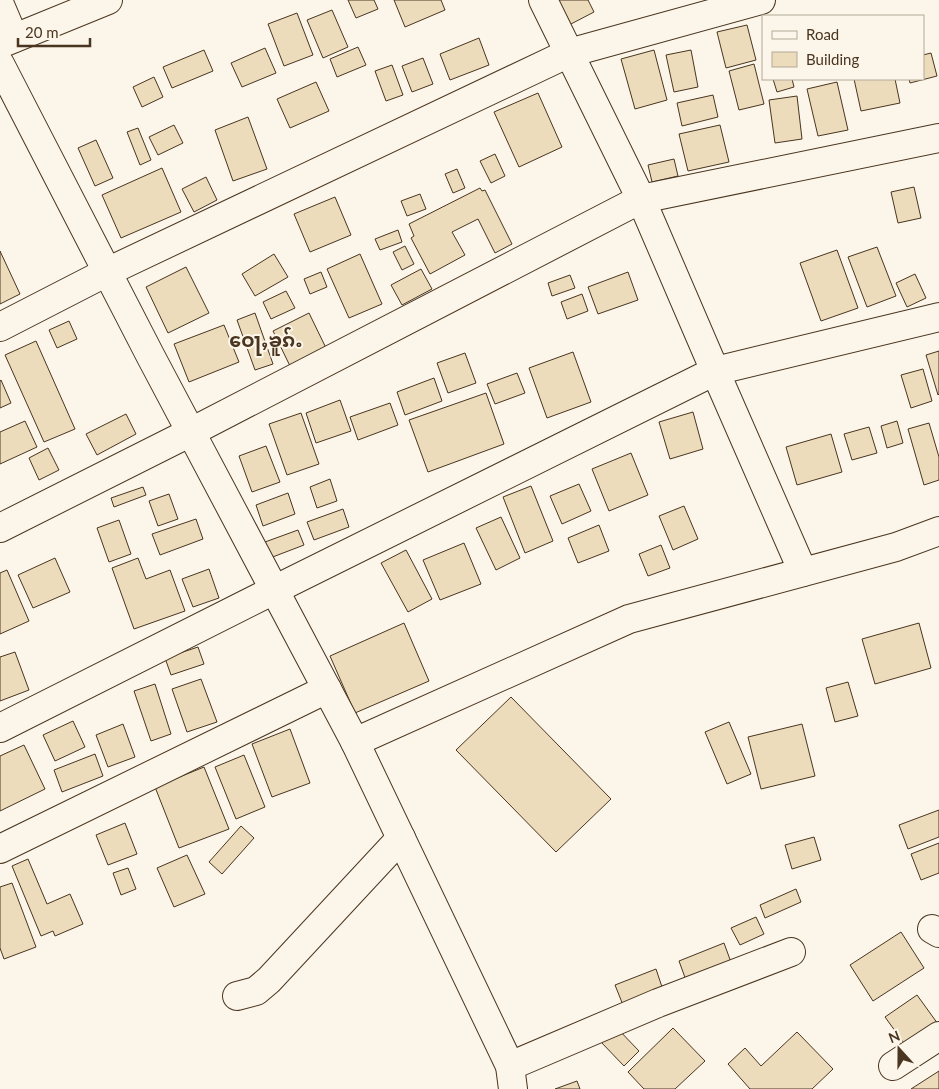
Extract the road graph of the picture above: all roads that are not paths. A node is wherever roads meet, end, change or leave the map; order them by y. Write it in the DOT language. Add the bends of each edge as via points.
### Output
graph roads {
  1 [pos="108,0"];
  2 [pos="543,0"];
  3 [pos="761,0"];
  4 [pos="0,5"];
  5 [pos="7,41"];
  6 [pos="569,53"];
  7 [pos="0,64"];
  8 [pos="939,138"];
  9 [pos="641,199"];
  10 [pos="107,272"];
  11 [pos="939,317"];
  12 [pos="0,327"];
  13 [pos="715,370"];
  14 [pos="191,432"];
  15 [pos="0,528"];
  16 [pos="939,530"];
  17 [pos="803,572"];
  18 [pos="274,590"];
  19 [pos="327,689"];
  20 [pos="0,728"];
  21 [pos="355,742"];
  22 [pos="401,838"];
  23 [pos="0,848"];
  24 [pos="791,952"];
  25 [pos="237,996"];
  26 [pos="939,1036"];
  27 [pos="893,1066"];
  28 [pos="511,1077"];
  1 -- 5 [label="main road"];
  2 -- 6 [label="main road"];
  3 -- 6 [label="main road"];
  4 -- 5 [label="main road"];
  6 -- 9 [label="main road"];
  6 -- 10 [label="main road"];
  7 -- 10 [label="main road"];
  8 -- 9 [label="main road"];
  9 -- 13 [label="main road"];
  9 -- 14 [label="main road"];
  10 -- 12 [label="main road"];
  10 -- 14 [label="main road"];
  11 -- 13 [label="main road"];
  13 -- 17 [label="main road"];
  13 -- 18 [label="main road"];
  14 -- 15 [label="main road"];
  14 -- 18 [label="main road"];
  16 -- 17 [label="main road" via="896,547"];
  17 -- 21 [label="main road" via="629,619"];
  18 -- 19 [label="main road"];
  18 -- 20 [label="main road"];
  19 -- 21 [label="main road"];
  19 -- 23 [label="main road"];
  21 -- 22 [label="main road"];
  22 -- 25 [label="main road" via="269,980 256,991"];
  22 -- 28 [label="main road"];
  24 -- 28 [label="main road" via="658,1003"];
  26 -- 27 [label="main road"];
}
